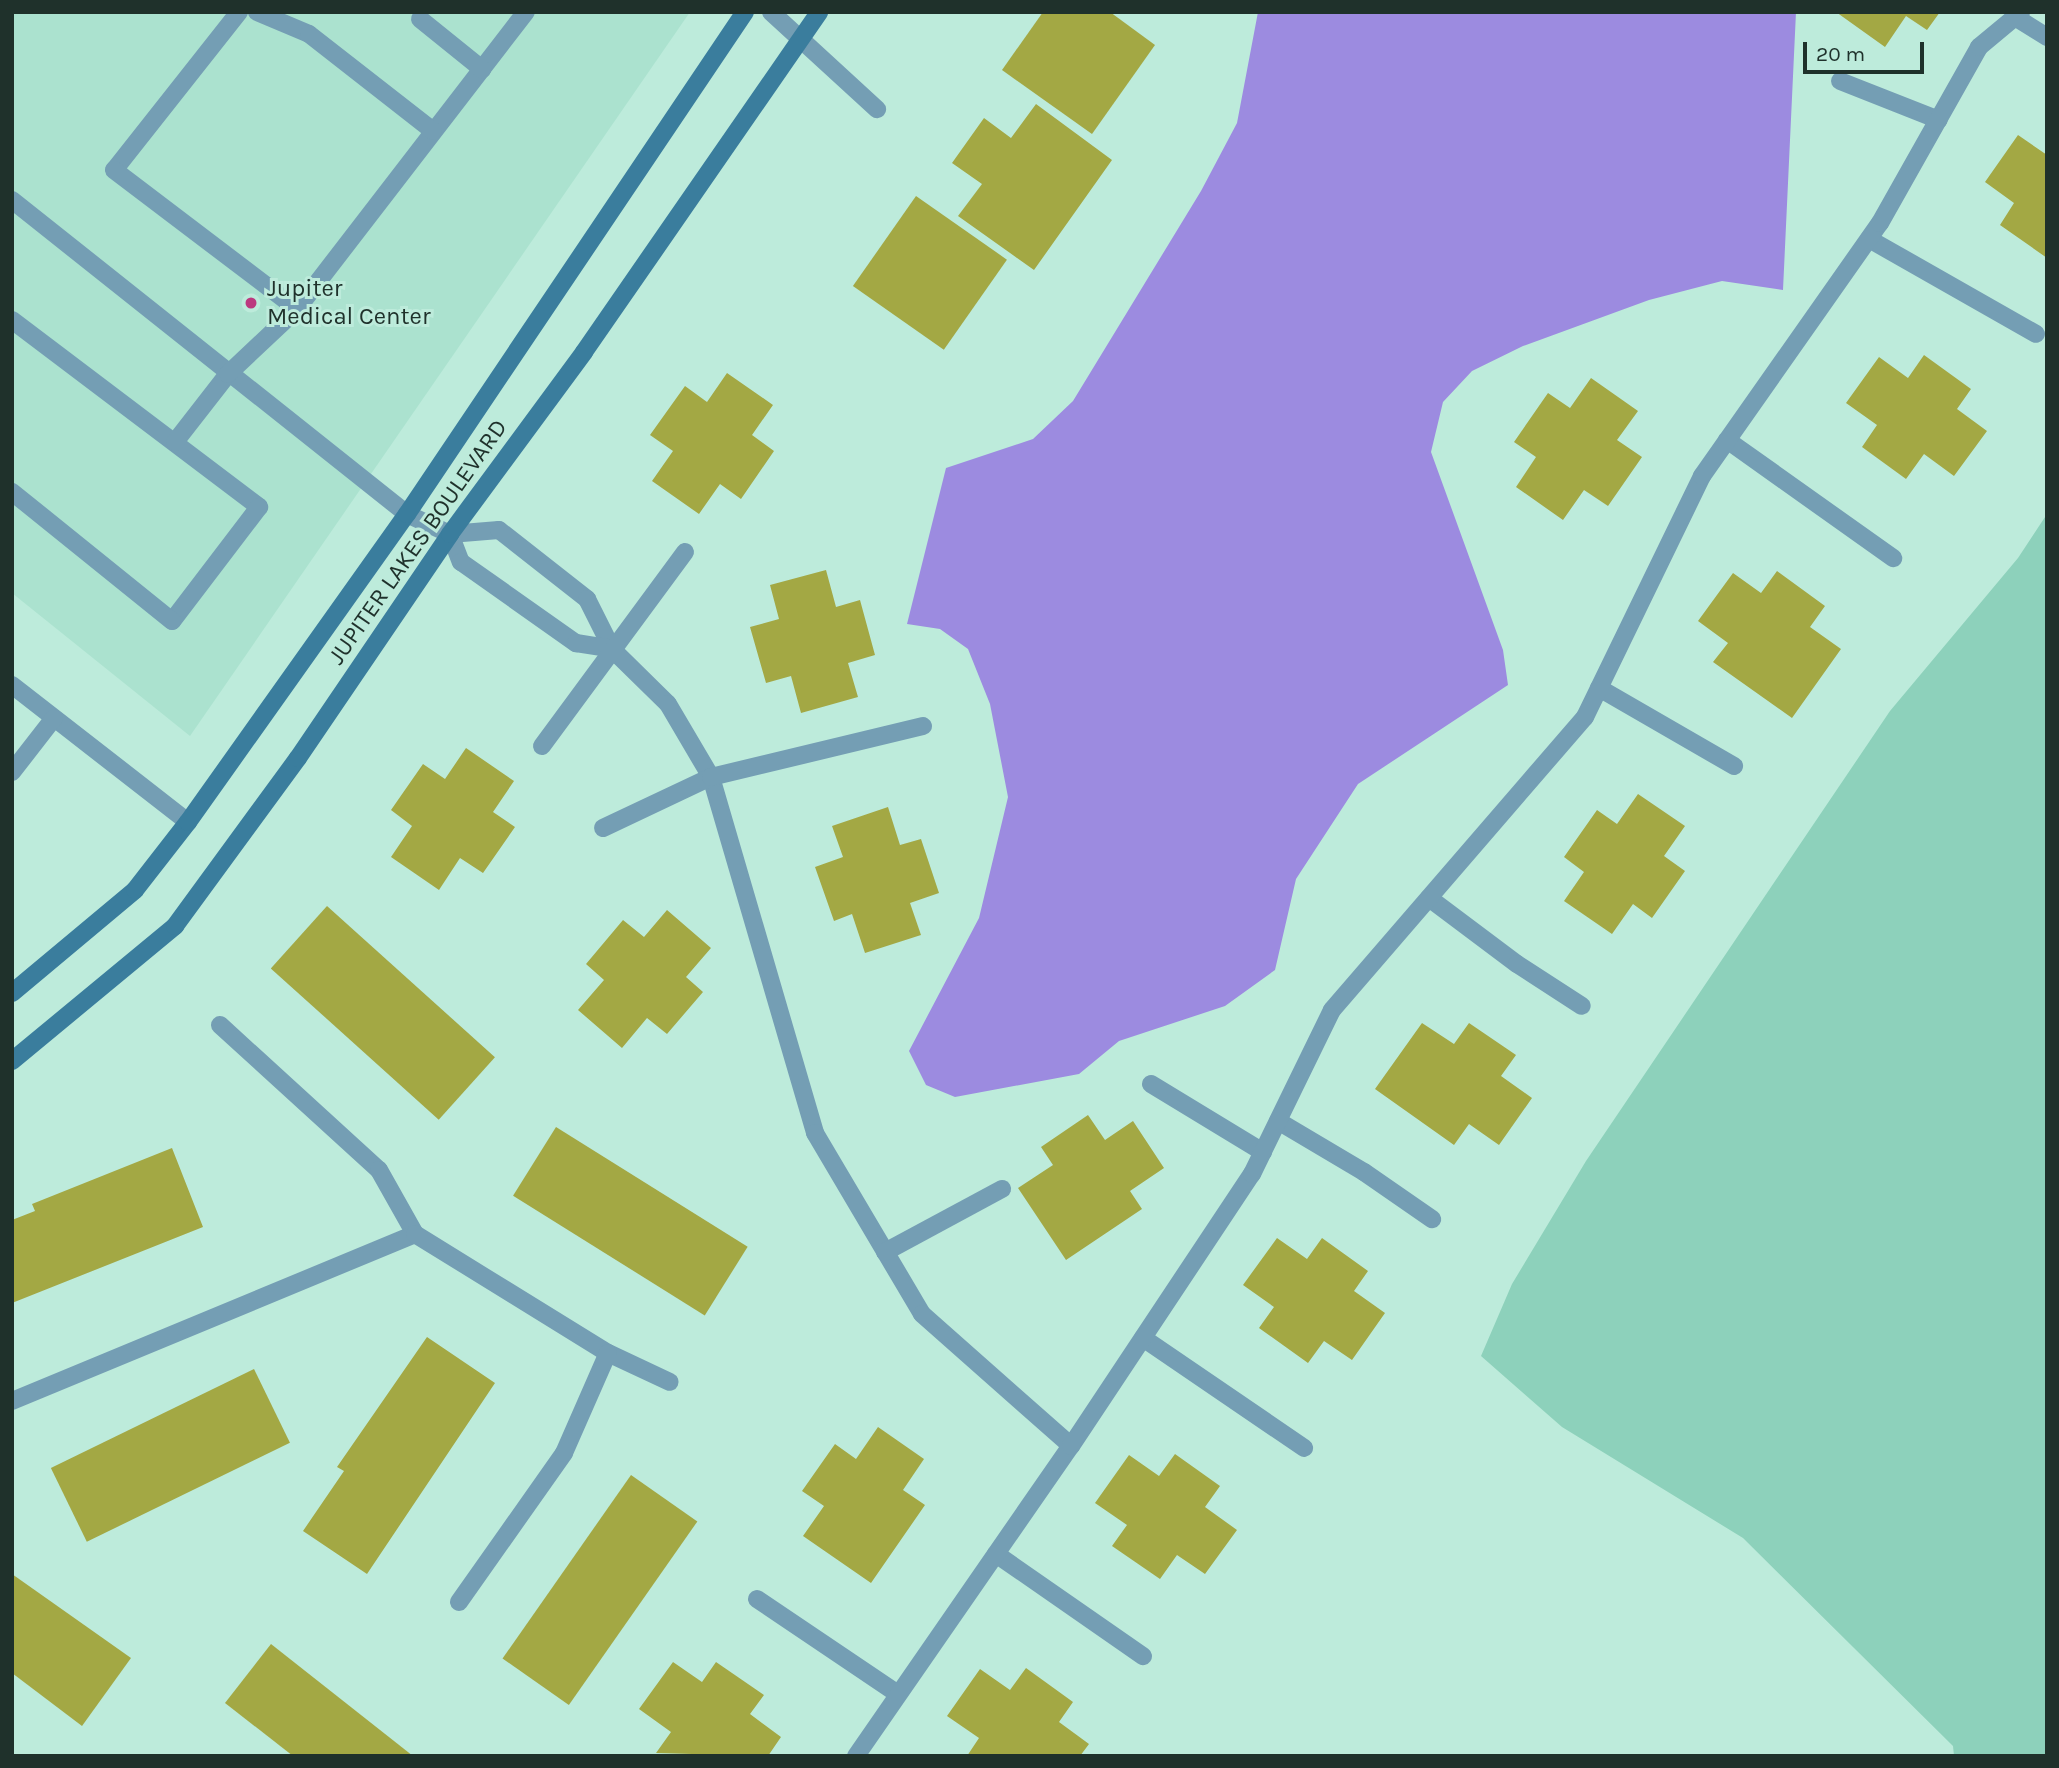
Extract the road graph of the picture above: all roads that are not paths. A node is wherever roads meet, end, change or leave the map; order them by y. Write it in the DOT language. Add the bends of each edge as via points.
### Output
graph roads {
  1 [pos="239,12"];
  2 [pos="257,12"];
  3 [pos="526,12"];
  4 [pos="745,12"];
  5 [pos="771,12"];
  6 [pos="819,12"];
  7 [pos="2018,15"];
  8 [pos="420,19"];
  9 [pos="2047,37"];
  10 [pos="800,39"];
  11 [pos="482,69"];
  12 [pos="1840,81"];
  13 [pos="877,109"];
  14 [pos="1939,120"];
  15 [pos="433,131"];
  16 [pos="12,200"];
  17 [pos="1869,239"];
  18 [pos="297,309"];
  19 [pos="12,320"];
  20 [pos="2036,334"];
  21 [pos="228,374"];
  22 [pos="1727,440"];
  23 [pos="174,442"];
  24 [pos="12,492"];
  25 [pos="407,514"];
  26 [pos="450,534"];
  27 [pos="685,552"];
  28 [pos="1893,558"];
  29 [pos="612,649"];
  30 [pos="12,685"];
  31 [pos="1599,688"];
  32 [pos="54,718"];
  33 [pos="923,726"];
  34 [pos="542,746"];
  35 [pos="1734,766"];
  36 [pos="12,772"];
  37 [pos="711,777"];
  38 [pos="188,822"];
  39 [pos="603,828"];
  40 [pos="1429,898"];
  41 [pos="12,993"];
  42 [pos="1582,1006"];
  43 [pos="220,1025"];
  44 [pos="12,1060"];
  45 [pos="1151,1084"];
  46 [pos="1278,1121"];
  47 [pos="1263,1152"];
  48 [pos="1002,1189"];
  49 [pos="1432,1219"];
  50 [pos="415,1234"];
  51 [pos="886,1252"];
  52 [pos="1143,1338"];
  53 [pos="608,1353"];
  54 [pos="670,1382"];
  55 [pos="12,1401"];
  56 [pos="1071,1446"];
  57 [pos="1304,1448"];
  58 [pos="996,1554"];
  59 [pos="757,1599"];
  60 [pos="459,1602"];
  61 [pos="1143,1656"];
  62 [pos="898,1694"];
  63 [pos="856,1756"];
  1 -- 18 [label="lane" via="114,170"];
  2 -- 15 [label="lane" via="310,34"];
  3 -- 11 [label="lane"];
  4 -- 25 [label="street, JUPITER LAKES BOULEVARD"];
  5 -- 10 [label="lane"];
  6 -- 10 [label="street, JUPITER LAKES BOULEVARD"];
  7 -- 9 [label="lane"];
  7 -- 14 [label="lane" via="1979,47"];
  8 -- 11 [label="lane"];
  10 -- 13 [label="lane"];
  10 -- 26 [label="street, JUPITER LAKES BOULEVARD" via="584,352"];
  11 -- 15 [label="lane"];
  12 -- 14 [label="lane"];
  14 -- 17 [label="lane"];
  15 -- 18 [label="lane"];
  16 -- 21 [label="lane"];
  17 -- 20 [label="lane"];
  17 -- 22 [label="lane"];
  18 -- 21 [label="lane"];
  19 -- 23 [label="lane"];
  21 -- 23 [label="lane"];
  21 -- 25 [label="lane"];
  22 -- 28 [label="lane"];
  22 -- 31 [label="lane" via="1702,476"];
  23 -- 24 [label="lane" via="259,508 172,621"];
  25 -- 26 [label="lane"];
  25 -- 38 [label="street, JUPITER LAKES BOULEVARD"];
  26 -- 29 [label="lane" via="461,562 576,643"];
  26 -- 29 [label="lane" via="499,530 587,598"];
  26 -- 44 [label="street, JUPITER LAKES BOULEVARD" via="298,758 175,926"];
  27 -- 29 [label="lane"];
  29 -- 34 [label="lane"];
  29 -- 37 [label="lane" via="668,704"];
  30 -- 32 [label="lane"];
  31 -- 35 [label="lane"];
  31 -- 40 [label="lane" via="1585,718"];
  32 -- 36 [label="lane"];
  32 -- 38 [label="lane"];
  33 -- 37 [label="lane"];
  37 -- 39 [label="lane"];
  37 -- 51 [label="lane" via="815,1133"];
  38 -- 41 [label="street, JUPITER LAKES BOULEVARD" via="135,890"];
  40 -- 42 [label="lane"];
  40 -- 46 [label="lane" via="1332,1010"];
  43 -- 50 [label="lane" via="379,1170"];
  45 -- 47 [label="lane"];
  46 -- 47 [label="lane"];
  46 -- 49 [label="lane"];
  47 -- 52 [label="lane"];
  48 -- 51 [label="lane"];
  50 -- 53 [label="lane"];
  50 -- 55 [label="lane"];
  51 -- 56 [label="lane" via="922,1314"];
  52 -- 56 [label="lane"];
  52 -- 57 [label="lane"];
  53 -- 54 [label="lane"];
  53 -- 60 [label="lane" via="564,1453"];
  56 -- 58 [label="lane"];
  58 -- 61 [label="lane"];
  58 -- 62 [label="lane"];
  59 -- 62 [label="lane"];
  62 -- 63 [label="lane"];
}
